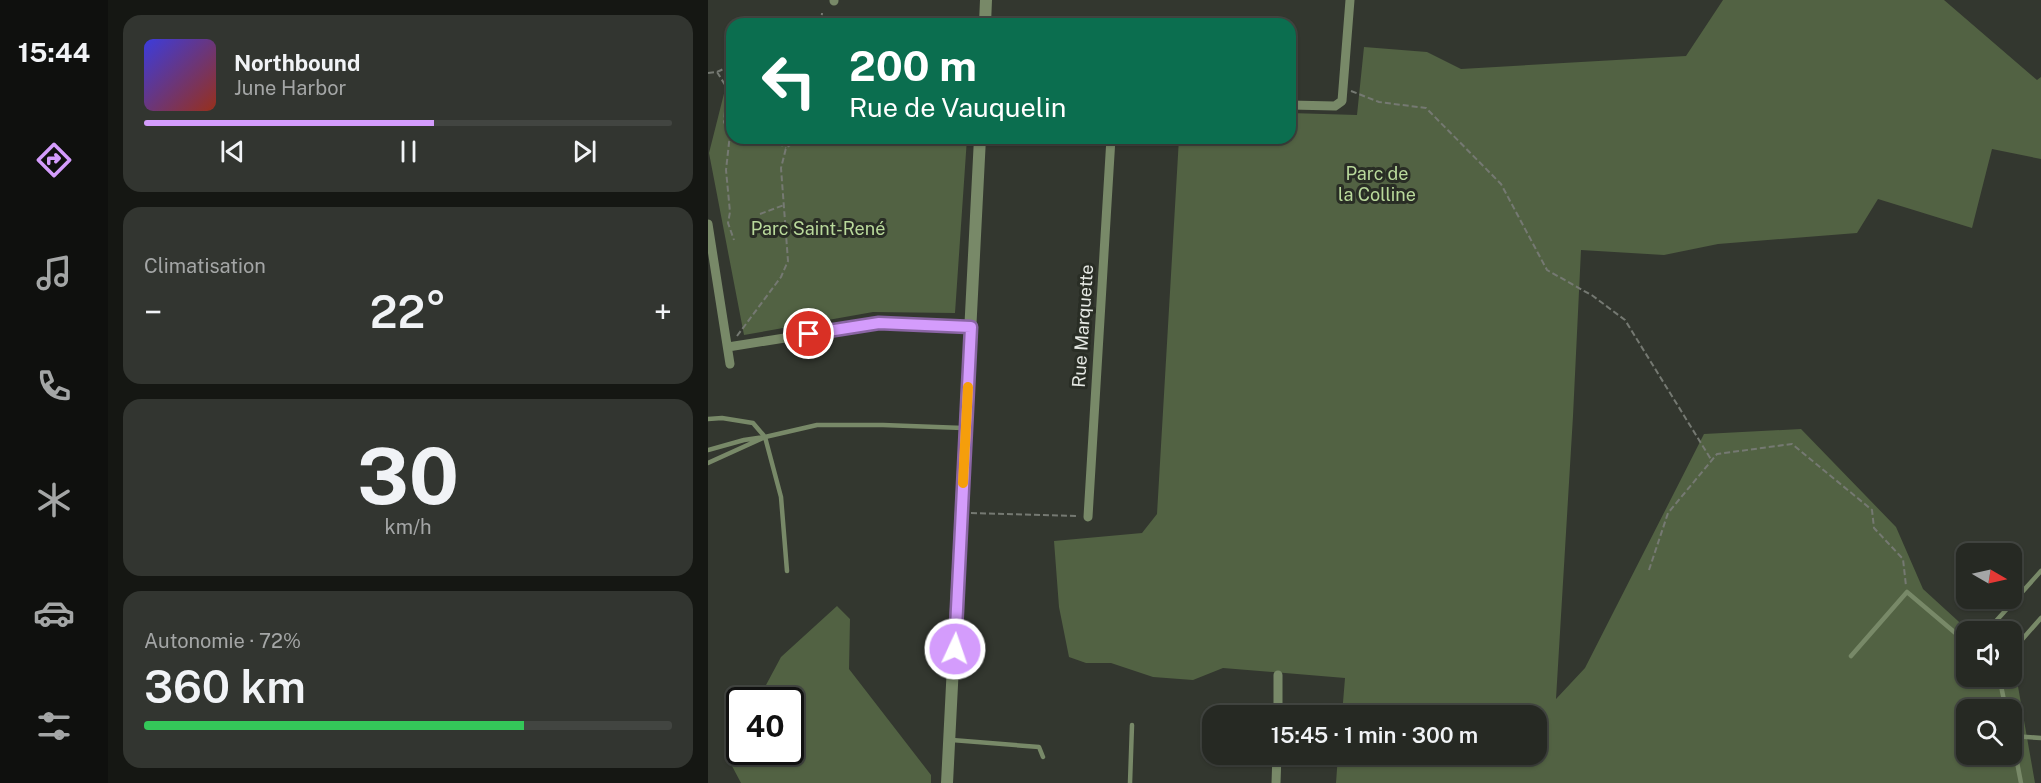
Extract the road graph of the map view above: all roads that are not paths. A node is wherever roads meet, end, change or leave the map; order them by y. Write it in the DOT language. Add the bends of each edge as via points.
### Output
graph roads {
  1 [pos="986,0"];
  2 [pos="1350,0"];
  3 [pos="985,18"];
  4 [pos="1296,105"];
  5 [pos="980,144"];
  6 [pos="1111,144"];
  7 [pos="708,224"];
  8 [pos="971,327"];
  9 [pos="728,347"];
  10 [pos="730,364"];
  11 [pos="708,420"];
  12 [pos="967,428"];
  13 [pos="765,437"];
  14 [pos="708,450"];
  15 [pos="708,463"];
  16 [pos="1088,517"];
  17 [pos="787,571"];
  18 [pos="2041,571"];
  19 [pos="2041,618"];
  20 [pos="1996,621"];
  21 [pos="1956,634"];
  22 [pos="2022,640"];
  23 [pos="1851,656"];
  24 [pos="1278,675"];
  25 [pos="1278,705"];
  26 [pos="1132,725"];
  27 [pos="2022,737"];
  28 [pos="2041,738"];
  29 [pos="949,740"];
  30 [pos="1043,757"];
  31 [pos="1277,765"];
  32 [pos="2018,765"];
  33 [pos="947,783"];
  34 [pos="1130,783"];
  35 [pos="1276,783"];
  36 [pos="2021,783"];
  1 -- 3 [label="street"];
  2 -- 4 [label="street" via="1342,101 1335,106"];
  5 -- 8 [label="street"];
  6 -- 16 [label="street, Rue Marquette"];
  7 -- 9 [label="street"];
  8 -- 9 [label="street" via="879,323"];
  8 -- 12 [label="street"];
  9 -- 10 [label="street"];
  11 -- 13 [label="lane" via="753,423"];
  12 -- 13 [label="lane" via="817,425"];
  12 -- 29 [label="street"];
  13 -- 14 [label="lane"];
  13 -- 15 [label="lane"];
  13 -- 17 [label="lane" via="781,497"];
  18 -- 20 [label="lane"];
  19 -- 22 [label="lane"];
  21 -- 23 [label="lane" via="1907,592"];
  24 -- 25 [label="street"];
  26 -- 34 [label="lane"];
  27 -- 28 [label="lane"];
  29 -- 30 [label="lane" via="1039,747"];
  29 -- 33 [label="street"];
  31 -- 35 [label="street"];
  32 -- 36 [label="lane"];
}
